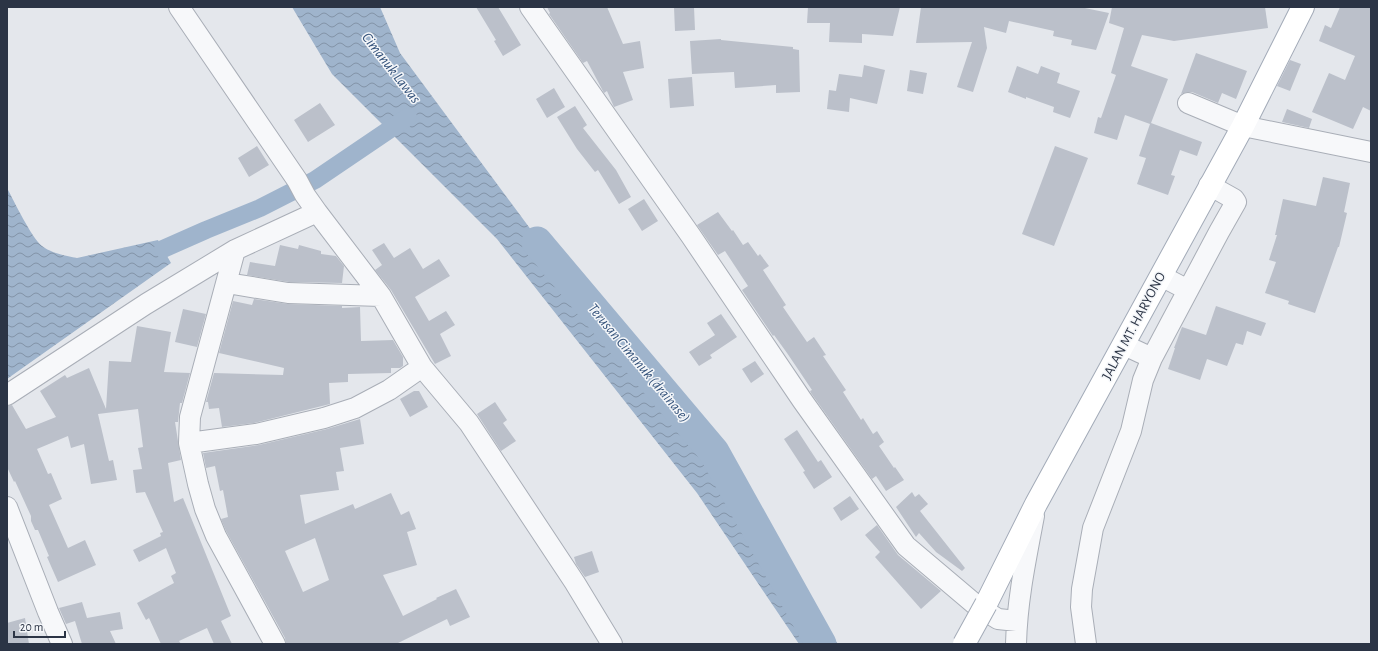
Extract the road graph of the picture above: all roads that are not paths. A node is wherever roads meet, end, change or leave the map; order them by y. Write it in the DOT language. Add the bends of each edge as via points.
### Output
graph roads {
  1 [pos="179,7"];
  2 [pos="530,7"];
  3 [pos="1303,7"];
  4 [pos="1188,103"];
  5 [pos="1242,126"];
  6 [pos="1371,152"];
  7 [pos="1221,192"];
  8 [pos="317,212"];
  9 [pos="235,250"];
  10 [pos="227,283"];
  11 [pos="1178,285"];
  12 [pos="381,296"];
  13 [pos="1142,353"];
  14 [pos="422,367"];
  15 [pos="7,395"];
  16 [pos="189,443"];
  17 [pos="1036,504"];
  18 [pos="7,507"];
  19 [pos="1017,621"];
  20 [pos="62,644"];
  21 [pos="275,644"];
  22 [pos="612,644"];
  23 [pos="964,644"];
  24 [pos="1016,644"];
  25 [pos="1086,644"];
  1 -- 8 [label="street"];
  2 -- 19 [label="street" via="906,546 977,606 998,619"];
  3 -- 5 [label="main road, JALAN MT. HARYONO"];
  4 -- 5 [label="street"];
  5 -- 6 [label="street"];
  5 -- 7 [label="main road, JALAN MT. HARYONO"];
  7 -- 11 [label="main road, JALAN MT. HARYONO"];
  7 -- 11 [label="street" via="1236,201 1235,204 1218,232"];
  8 -- 9 [label="street"];
  8 -- 12 [label="street"];
  9 -- 10 [label="street"];
  9 -- 15 [label="street" via="146,304"];
  10 -- 12 [label="street" via="288,293"];
  10 -- 16 [label="street" via="190,417"];
  11 -- 13 [label="main road, JALAN MT. HARYONO"];
  11 -- 13 [label="street"];
  12 -- 14 [label="street"];
  13 -- 17 [label="main road, JALAN MT. HARYONO"];
  13 -- 25 [label="street" via="1143,380 1131,432 1092,528 1081,607"];
  14 -- 16 [label="street" via="389,390 355,408 256,434"];
  14 -- 22 [label="street" via="469,423 575,582"];
  16 -- 21 [label="street" via="205,509 216,536"];
  17 -- 19 [label="street"];
  17 -- 23 [label="main road, JALAN MT. HARYONO, bridge"];
  18 -- 20 [label="street"];
  19 -- 24 [label="street"];
}
